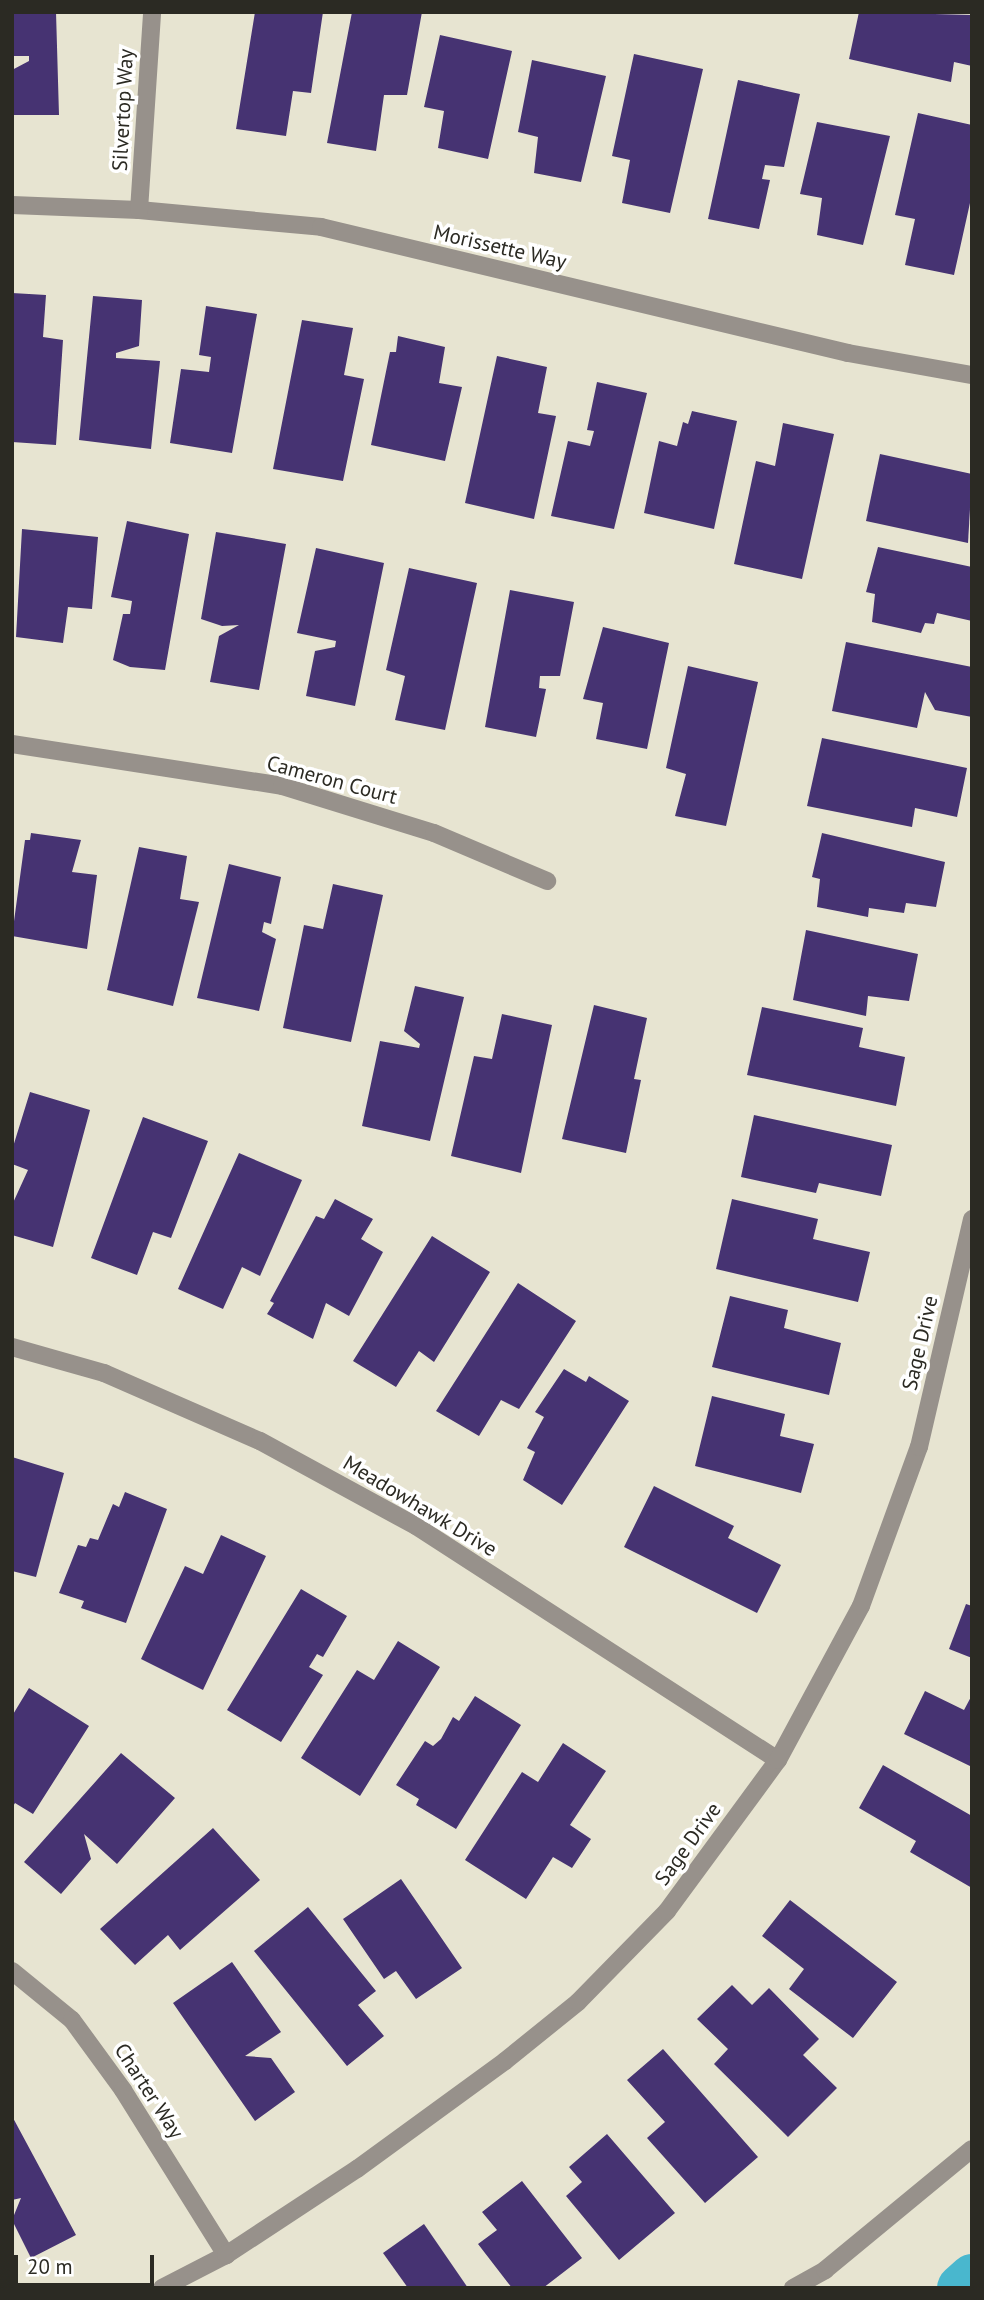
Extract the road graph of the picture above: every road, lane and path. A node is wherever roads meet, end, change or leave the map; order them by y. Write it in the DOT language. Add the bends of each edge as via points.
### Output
graph roads {
  1 [pos="152,12"];
  2 [pos="12,205"];
  3 [pos="139,210"];
  4 [pos="972,375"];
  5 [pos="12,744"];
  6 [pos="547,881"];
  7 [pos="972,1219"];
  8 [pos="12,1347"];
  9 [pos="778,1760"];
  10 [pos="12,1971"];
  11 [pos="972,2150"];
  12 [pos="226,2255"];
  13 [pos="162,2288"];
  14 [pos="793,2288"];
  1 -- 3 [label="street, Silvertop Way"];
  2 -- 3 [label="street, Morissette Way"];
  3 -- 4 [label="street, Morissette Way" via="321,227 848,353"];
  5 -- 6 [label="street, Cameron Court" via="282,786 434,833"];
  7 -- 9 [label="street, Sage Drive" via="915,1459 861,1606"];
  8 -- 9 [label="street, Meadowhawk Drive" via="104,1373 260,1441 416,1526"];
  9 -- 12 [label="street, Sage Drive" via="667,1911 578,2002 368,2161"];
  10 -- 12 [label="street, Charter Way" via="72,2020 124,2090"];
  11 -- 14 [label="street" via="825,2270"];
  12 -- 13 [label="street, Sage Drive"];
}
